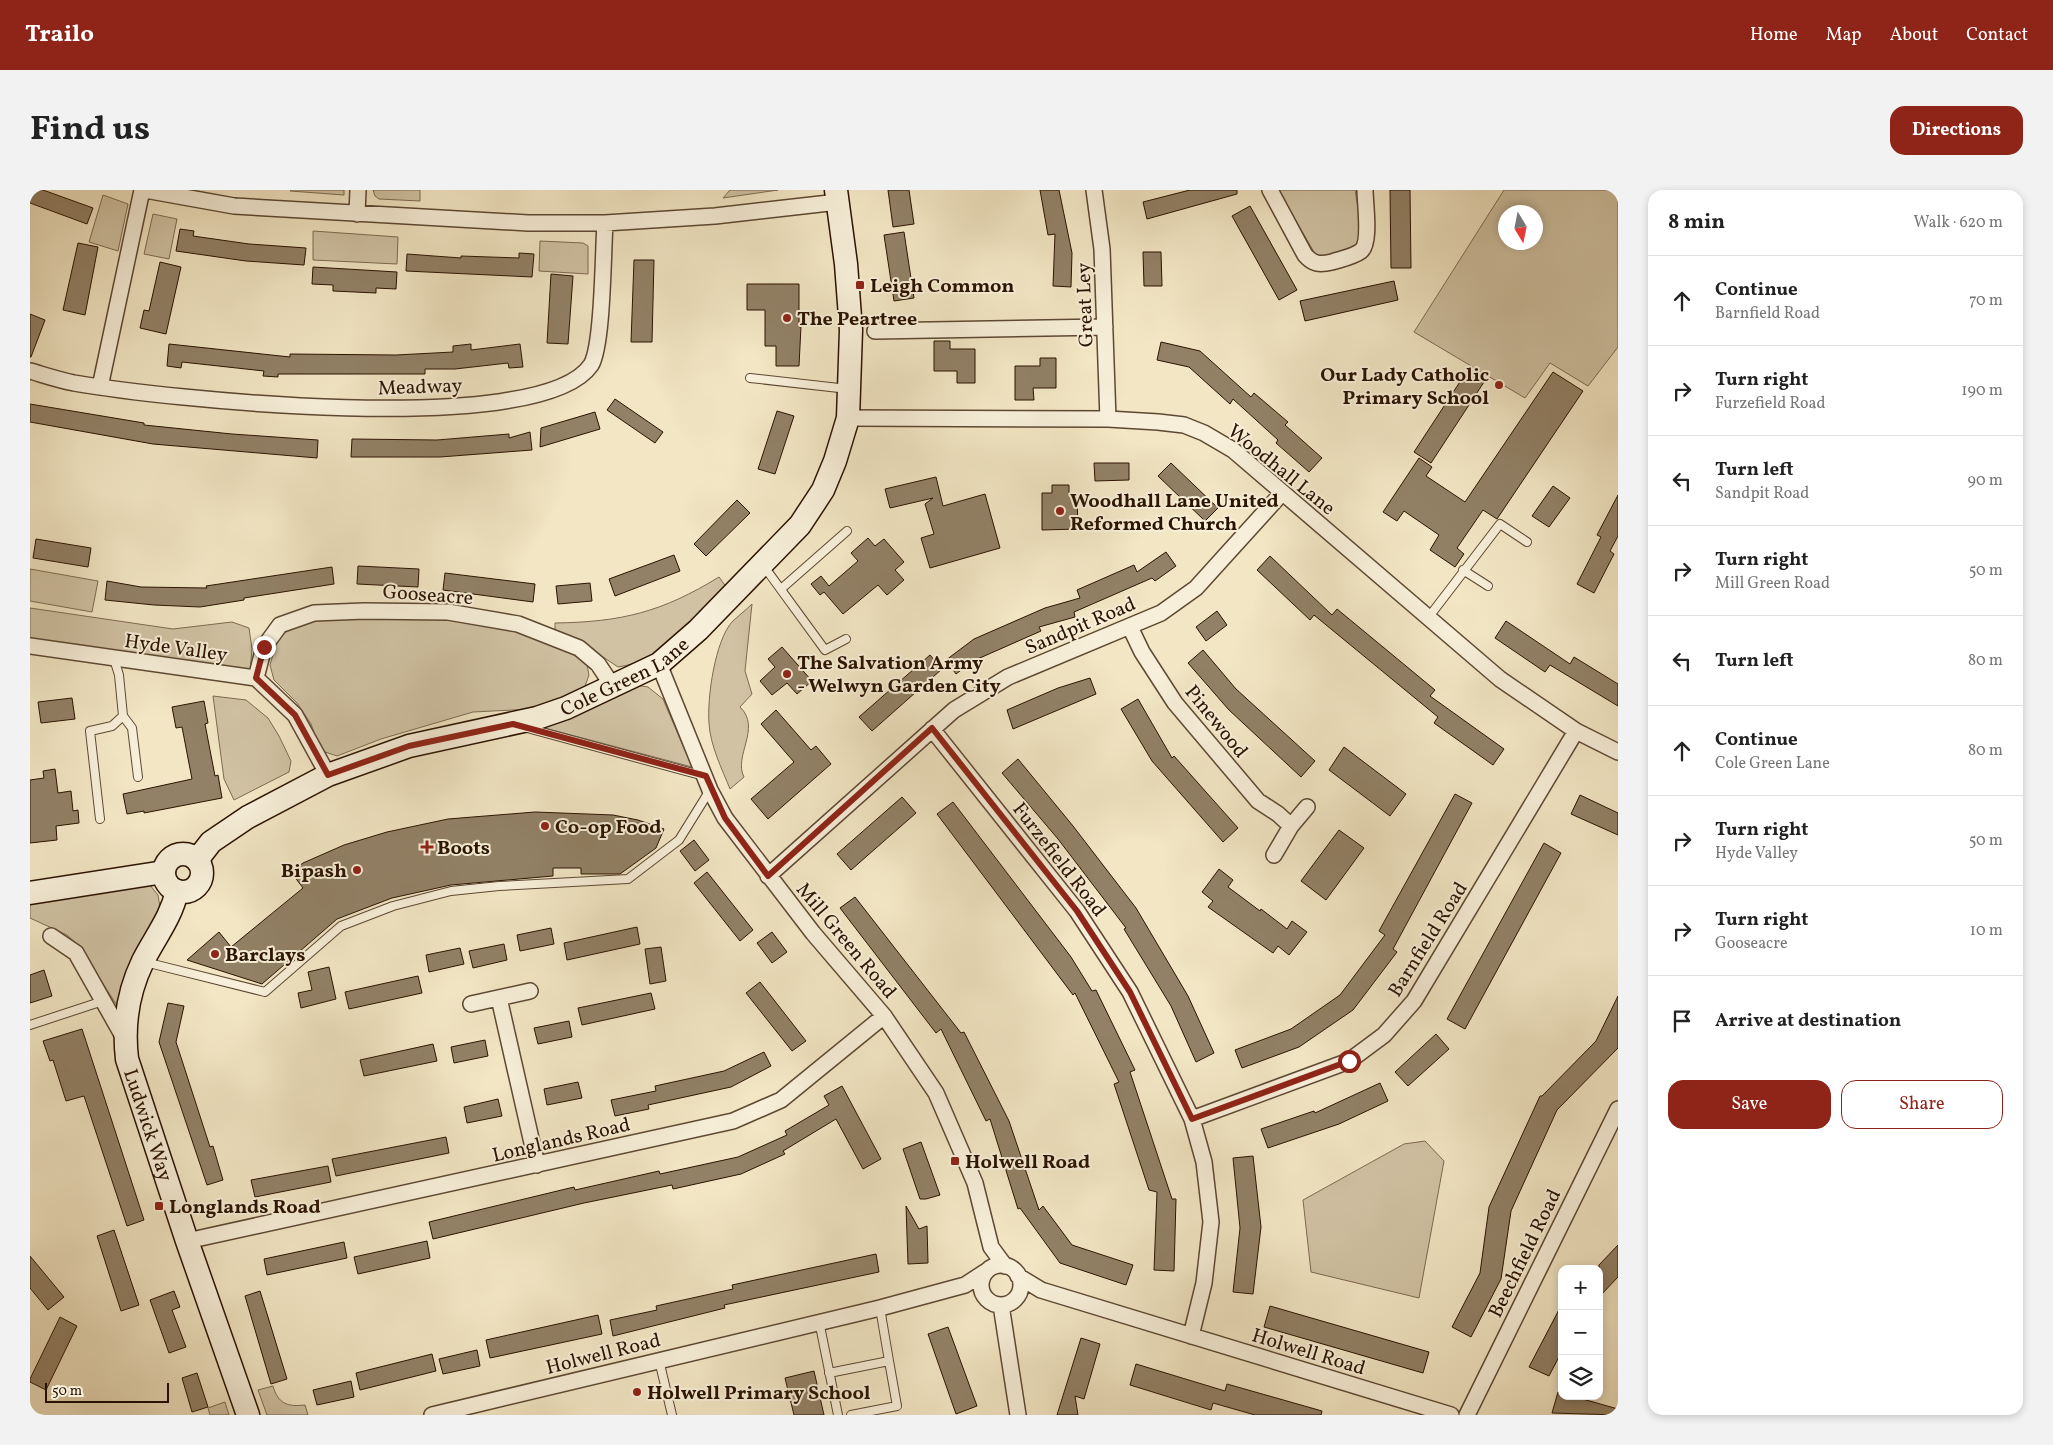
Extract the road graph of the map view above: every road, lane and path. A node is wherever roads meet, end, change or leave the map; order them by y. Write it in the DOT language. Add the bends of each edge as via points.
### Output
graph roads {
  1 [pos="144,190"];
  2 [pos="358,190"];
  3 [pos="1094,190"];
  4 [pos="1270,190"];
  5 [pos="1364,190"];
  6 [pos="837,196"];
  7 [pos="357,214"];
  8 [pos="605,223"];
  9 [pos="1105,327"];
  10 [pos="875,330"];
  11 [pos="30,370"];
  12 [pos="750,378"];
  13 [pos="100,387"];
  14 [pos="850,389"];
  15 [pos="848,418"];
  16 [pos="1108,419"];
  17 [pos="1282,494"];
  18 [pos="847,531"];
  19 [pos="1527,542"];
  20 [pos="763,564"];
  21 [pos="1463,570"];
  22 [pos="1488,586"];
  23 [pos="781,589"];
  24 [pos="1428,618"];
  25 [pos="1130,627"];
  26 [pos="846,639"];
  27 [pos="30,646"];
  28 [pos="114,659"];
  29 [pos="659,664"];
  30 [pos="256,678"];
  31 [pos="612,685"];
  32 [pos="123,716"];
  33 [pos="513,724"];
  34 [pos="932,728"];
  35 [pos="1576,731"];
  36 [pos="1618,752"];
  37 [pos="328,775"];
  38 [pos="138,777"];
  39 [pos="708,783"];
  40 [pos="1307,807"];
  41 [pos="100,819"];
  42 [pos="1291,826"];
  43 [pos="1274,856"];
  44 [pos="197,860"];
  45 [pos="164,872"];
  46 [pos="768,876"];
  47 [pos="177,891"];
  48 [pos="30,893"];
  49 [pos="51,936"];
  50 [pos="143,962"];
  51 [pos="530,991"];
  52 [pos="499,998"];
  53 [pos="104,1001"];
  54 [pos="471,1004"];
  55 [pos="884,1016"];
  56 [pos="30,1025"];
  57 [pos="124,1038"];
  58 [pos="1618,1109"];
  59 [pos="1192,1119"];
  60 [pos="537,1165"];
  61 [pos="187,1241"];
  62 [pos="991,1247"];
  63 [pos="1005,1266"];
  64 [pos="986,1271"];
  65 [pos="1018,1276"];
  66 [pos="1041,1290"];
  67 [pos="1007,1302"];
  68 [pos="880,1308"];
  69 [pos="819,1321"];
  70 [pos="1191,1336"];
  71 [pos="659,1360"];
  72 [pos="889,1361"];
  73 [pos="829,1373"];
  74 [pos="248,1415"];
  75 [pos="432,1415"];
  76 [pos="672,1415"];
  77 [pos="838,1415"];
  78 [pos="851,1415"];
  79 [pos="1018,1415"];
  80 [pos="1451,1415"];
  81 [pos="1467,1415"];
  1 -- 7 [label="street" via="234,206"];
  1 -- 13 [label="street"];
  2 -- 7 [label="street"];
  3 -- 9 [label="street, Great Ley" via="1102,249"];
  4 -- 5 [label="street" via="1305,254 1311,262 1321,265 1363,250 1367,240"];
  6 -- 8 [label="street" via="715,216"];
  6 -- 14 [label="street, Cole Green Lane" via="851,330"];
  7 -- 8 [label="street" via="528,223"];
  8 -- 13 [label="street, Meadway" via="596,352 581,375 559,388 505,401 463,405 332,408 213,400"];
  9 -- 10 [label="street"];
  9 -- 16 [label="street, Great Ley"];
  11 -- 13 [label="street, Meadway" via="71,383"];
  12 -- 14 [label="lane"];
  14 -- 15 [label="street, Cole Green Lane"];
  15 -- 16 [label="street, Woodhall Lane"];
  15 -- 20 [label="street, Cole Green Lane" via="835,461 812,509"];
  16 -- 17 [label="street, Woodhall Lane" via="1184,425 1204,432 1233,450"];
  17 -- 24 [label="street, Woodhall Lane"];
  17 -- 25 [label="street, Sandpit Road" via="1196,588 1161,612"];
  18 -- 23 [label="lane"];
  19 -- 21 [label="lane" via="1500,524"];
  20 -- 23 [label="lane"];
  20 -- 29 [label="street, Cole Green Lane" via="698,630"];
  21 -- 22 [label="lane"];
  21 -- 24 [label="lane"];
  23 -- 26 [label="lane" via="825,650"];
  24 -- 35 [label="street, Woodhall Lane" via="1500,679"];
  25 -- 34 [label="street, Sandpit Road" via="1008,677 954,710"];
  25 -- 42 [label="street, Pinewood" via="1175,703 1258,801"];
  27 -- 28 [label="street, Hyde Valley"];
  28 -- 30 [label="street, Hyde Valley"];
  28 -- 32 [label="lane"];
  29 -- 31 [label="street, Cole Green Lane"];
  29 -- 39 [label="street, Mill Green Road"];
  30 -- 31 [label="street, Gooseacre" via="264,647 280,625 314,614 364,610 439,612 518,624 579,648 598,664"];
  30 -- 37 [label="street" via="295,715"];
  31 -- 33 [label="street, Cole Green Lane" via="566,708"];
  32 -- 38 [label="lane" via="132,728"];
  32 -- 41 [label="lane" via="112,726 90,731"];
  33 -- 37 [label="street, Cole Green Lane" via="409,746"];
  33 -- 39 [label="lane"];
  34 -- 46 [label="street, Sandpit Road"];
  34 -- 59 [label="street, Furzefield Road" via="1077,911 1130,992"];
  35 -- 36 [label="street, Woodhall Lane"];
  35 -- 59 [label="street, Barnfield Road" via="1414,1001 1384,1035 1349,1061"];
  37 -- 44 [label="street, Cole Green Lane" via="248,817 211,842"];
  39 -- 46 [label="street, Mill Green Road" via="737,837"];
  39 -- 50 [label="lane" via="679,840 628,879 451,891 393,906 341,926 265,992"];
  40 -- 42 [label="street"];
  42 -- 43 [label="street"];
  44 -- 45 [label="street" via="184,854 177,855 170,859"];
  44 -- 47 [label="street" via="202,870 201,881 193,890"];
  45 -- 47 [label="street" via="167,883"];
  45 -- 48 [label="street"];
  46 -- 55 [label="street, Mill Green Road"];
  47 -- 50 [label="street, Ludwick Way" via="170,914"];
  49 -- 53 [label="street" via="76,954"];
  50 -- 57 [label="street, Ludwick Way" via="126,1013"];
  51 -- 52 [label="street"];
  52 -- 54 [label="street"];
  52 -- 60 [label="street"];
  53 -- 56 [label="lane"];
  53 -- 57 [label="street"];
  55 -- 60 [label="street, Longlands Road" via="781,1100 733,1121"];
  55 -- 62 [label="street, Mill Green Road" via="936,1093 974,1183"];
  57 -- 61 [label="street, Ludwick Way" via="127,1059"];
  58 -- 81 [label="street, Beechfield Road"];
  59 -- 70 [label="street, Furzefield Road" via="1204,1162 1210,1222 1204,1283"];
  60 -- 61 [label="street, Longlands Road"];
  61 -- 74 [label="street, Ludwick Way"];
  62 -- 63 [label="street, Mill Green Road"];
  62 -- 64 [label="street, Mill Green Road"];
  63 -- 64 [label="street"];
  63 -- 65 [label="street"];
  64 -- 67 [label="street" via="982,1292 988,1300"];
  64 -- 68 [label="street, Holwell Road" via="964,1285"];
  65 -- 66 [label="street, Holwell Road"];
  65 -- 67 [label="street" via="1020,1290"];
  66 -- 67 [label="street"];
  66 -- 70 [label="street, Holwell Road"];
  67 -- 79 [label="street"];
  68 -- 69 [label="street, Holwell Road"];
  68 -- 72 [label="lane"];
  69 -- 71 [label="street, Holwell Road"];
  69 -- 73 [label="lane"];
  70 -- 80 [label="street, Holwell Road"];
  71 -- 75 [label="street, Holwell Road"];
  71 -- 76 [label="lane"];
  72 -- 73 [label="lane"];
  72 -- 78 [label="lane" via="897,1406"];
  73 -- 77 [label="lane"];
}
